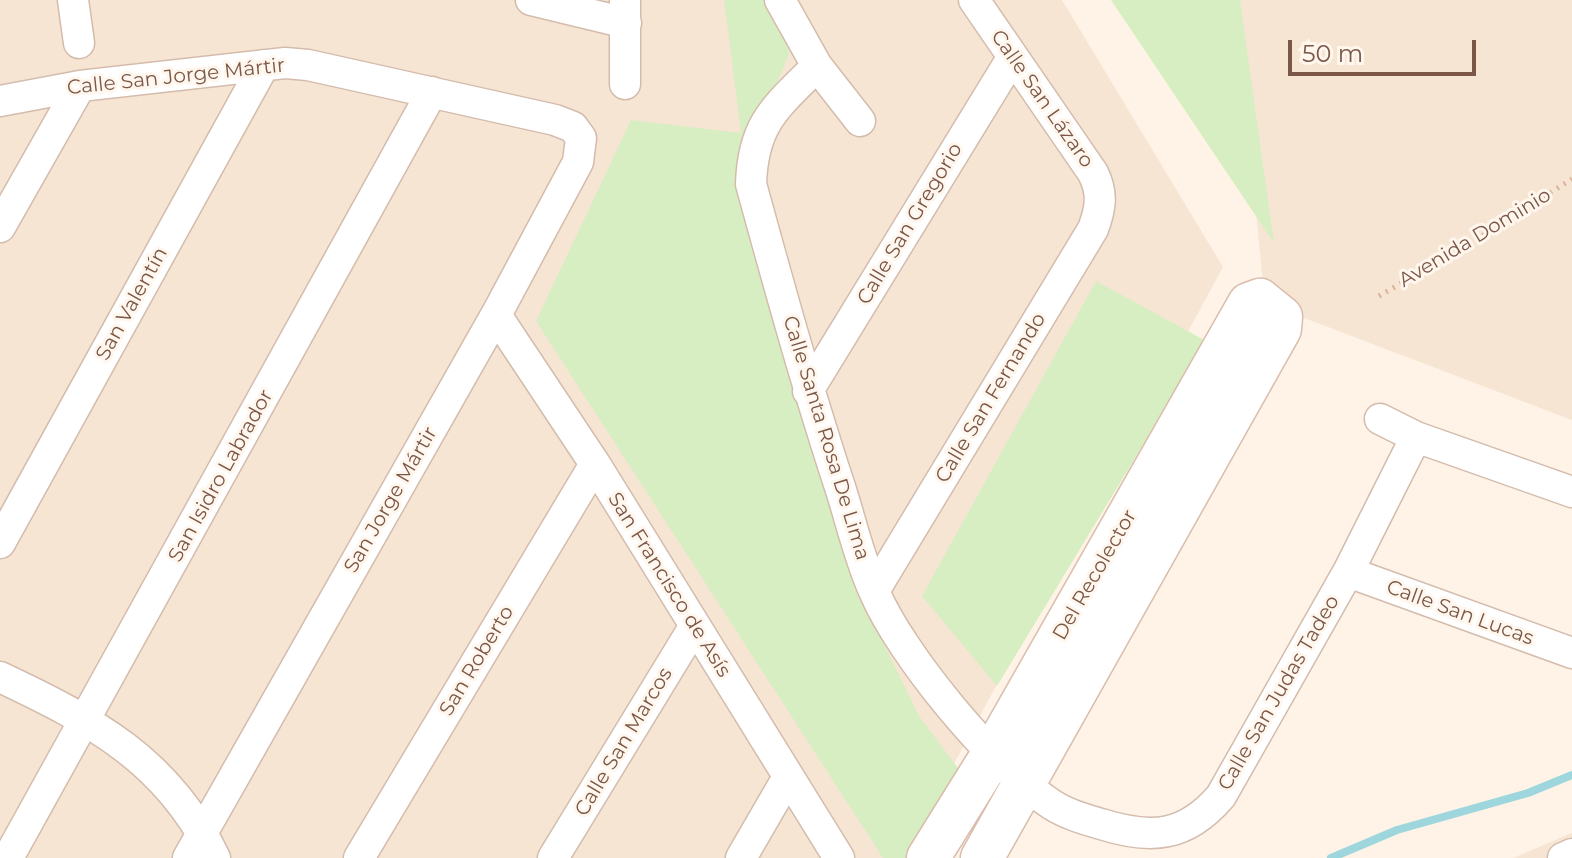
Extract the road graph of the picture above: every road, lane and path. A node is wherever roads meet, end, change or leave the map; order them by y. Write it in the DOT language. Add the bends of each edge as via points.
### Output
graph roads {
  1 [pos="73,0"];
  2 [pos="780,0"];
  3 [pos="974,0"];
  4 [pos="538,1"];
  5 [pos="626,11"];
  6 [pos="79,43"];
  7 [pos="1012,58"];
  8 [pos="264,65"];
  9 [pos="817,66"];
  10 [pos="625,84"];
  11 [pos="80,86"];
  12 [pos="432,92"];
  13 [pos="0,101"];
  14 [pos="860,121"];
  15 [pos="581,138"];
  16 [pos="1572,179"];
  17 [pos="1101,201"];
  18 [pos="0,227"];
  19 [pos="1379,296"];
  20 [pos="496,315"];
  21 [pos="808,391"];
  22 [pos="1380,419"];
  23 [pos="1416,437"];
  24 [pos="595,464"];
  25 [pos="1572,492"];
  26 [pos="0,543"];
  27 [pos="1348,572"];
  28 [pos="874,591"];
  29 [pos="694,627"];
  30 [pos="1572,653"];
  31 [pos="0,677"];
  32 [pos="87,719"];
  33 [pos="994,752"];
  34 [pos="788,777"];
  35 [pos="1026,785"];
  36 [pos="202,849"];
  37 [pos="8,858"];
  38 [pos="359,858"];
  39 [pos="553,858"];
  40 [pos="741,858"];
  41 [pos="839,858"];
  42 [pos="928,858"];
  43 [pos="982,858"];
  1 -- 6 [label="street"];
  2 -- 9 [label="street"];
  3 -- 7 [label="street, Calle San Lázaro"];
  4 -- 5 [label="street"];
  5 -- 10 [label="street"];
  7 -- 17 [label="street, Calle San Lázaro" via="1093,173"];
  7 -- 21 [label="street, Calle San Gregorio"];
  8 -- 11 [label="street, Calle San Jorge Mártir"];
  8 -- 12 [label="street, Calle San Jorge Mártir" via="308,65"];
  8 -- 26 [label="street, San Valentín"];
  9 -- 14 [label="street"];
  9 -- 21 [label="street, Calle Santa Rosa De Lima" via="760,129 752,152 751,184"];
  11 -- 13 [label="street, Calle San Jorge Mártir"];
  11 -- 18 [label="street"];
  12 -- 15 [label="street, Calle San Jorge Mártir" via="555,120 573,127"];
  12 -- 32 [label="street, San Isidro Labrador"];
  15 -- 20 [label="street, San Jorge Mártir" via="578,162"];
  16 -- 19 [label="path, Avenida Dominio"];
  17 -- 28 [label="street, Calle San Fernando" via="1093,229"];
  20 -- 24 [label="street, San Francisco de Asís"];
  20 -- 36 [label="street, San Jorge Mártir"];
  21 -- 28 [label="street, Calle Santa Rosa De Lima"];
  22 -- 23 [label="street"];
  23 -- 25 [label="street"];
  23 -- 27 [label="street, Calle San Judas Tadeo"];
  24 -- 29 [label="street, San Francisco de Asís"];
  24 -- 38 [label="street, San Roberto"];
  27 -- 30 [label="street, Calle San Lucas"];
  27 -- 35 [label="street, Calle San Judas Tadeo" via="1221,796 1192,825 1148,834 1112,828 1052,805"];
  28 -- 33 [label="street, Calle Santa Rosa De Lima" via="940,692"];
  29 -- 34 [label="street, San Francisco de Asís"];
  29 -- 39 [label="street, Calle San Marcos"];
  31 -- 32 [label="street"];
  32 -- 36 [label="street" via="151,769"];
  32 -- 37 [label="street, San Isidro Labrador"];
  33 -- 35 [label="street, Calle Santa Rosa De Lima"];
  33 -- 35 [label="street, Del Recolector" via="1249,304 1260,300 1273,310 1280,329"];
  33 -- 42 [label="street, Del Recolector"];
  34 -- 40 [label="street"];
  34 -- 41 [label="street, San Francisco de Asís"];
  35 -- 43 [label="street, Del Recolector"];
}
